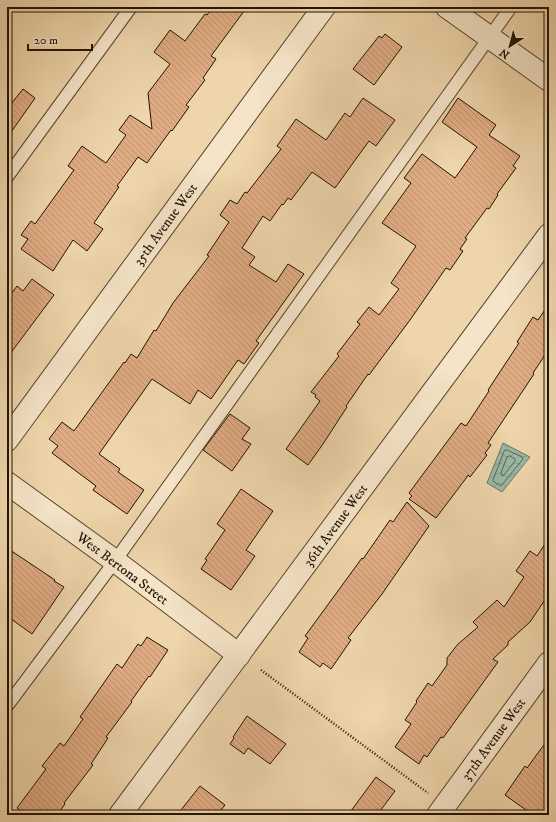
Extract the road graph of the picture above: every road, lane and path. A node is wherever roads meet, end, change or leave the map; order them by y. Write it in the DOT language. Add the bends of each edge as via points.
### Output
graph roads {
  1 [pos="131,7"];
  2 [pos="324,7"];
  3 [pos="447,7"];
  4 [pos="510,7"];
  5 [pos="489,36"];
  6 [pos="549,80"];
  7 [pos="7,177"];
  8 [pos="549,235"];
  9 [pos="7,440"];
  10 [pos="7,483"];
  11 [pos="115,561"];
  12 [pos="239,655"];
  13 [pos="549,663"];
  14 [pos="261,670"];
  15 [pos="7,706"];
  16 [pos="443,807"];
  17 [pos="120,815"];
  1 -- 7 [label="lane"];
  2 -- 9 [label="street, 35th Avenue West"];
  3 -- 5 [label="street"];
  4 -- 5 [label="lane"];
  5 -- 6 [label="street"];
  5 -- 11 [label="lane"];
  8 -- 12 [label="street, 36th Avenue West"];
  10 -- 11 [label="street, West Bertona Street"];
  11 -- 12 [label="street, West Bertona Street"];
  11 -- 15 [label="lane"];
  12 -- 17 [label="street, 36th Avenue West"];
  13 -- 16 [label="street, 37th Avenue West"];
  14 -- 16 [label="path"];
}
